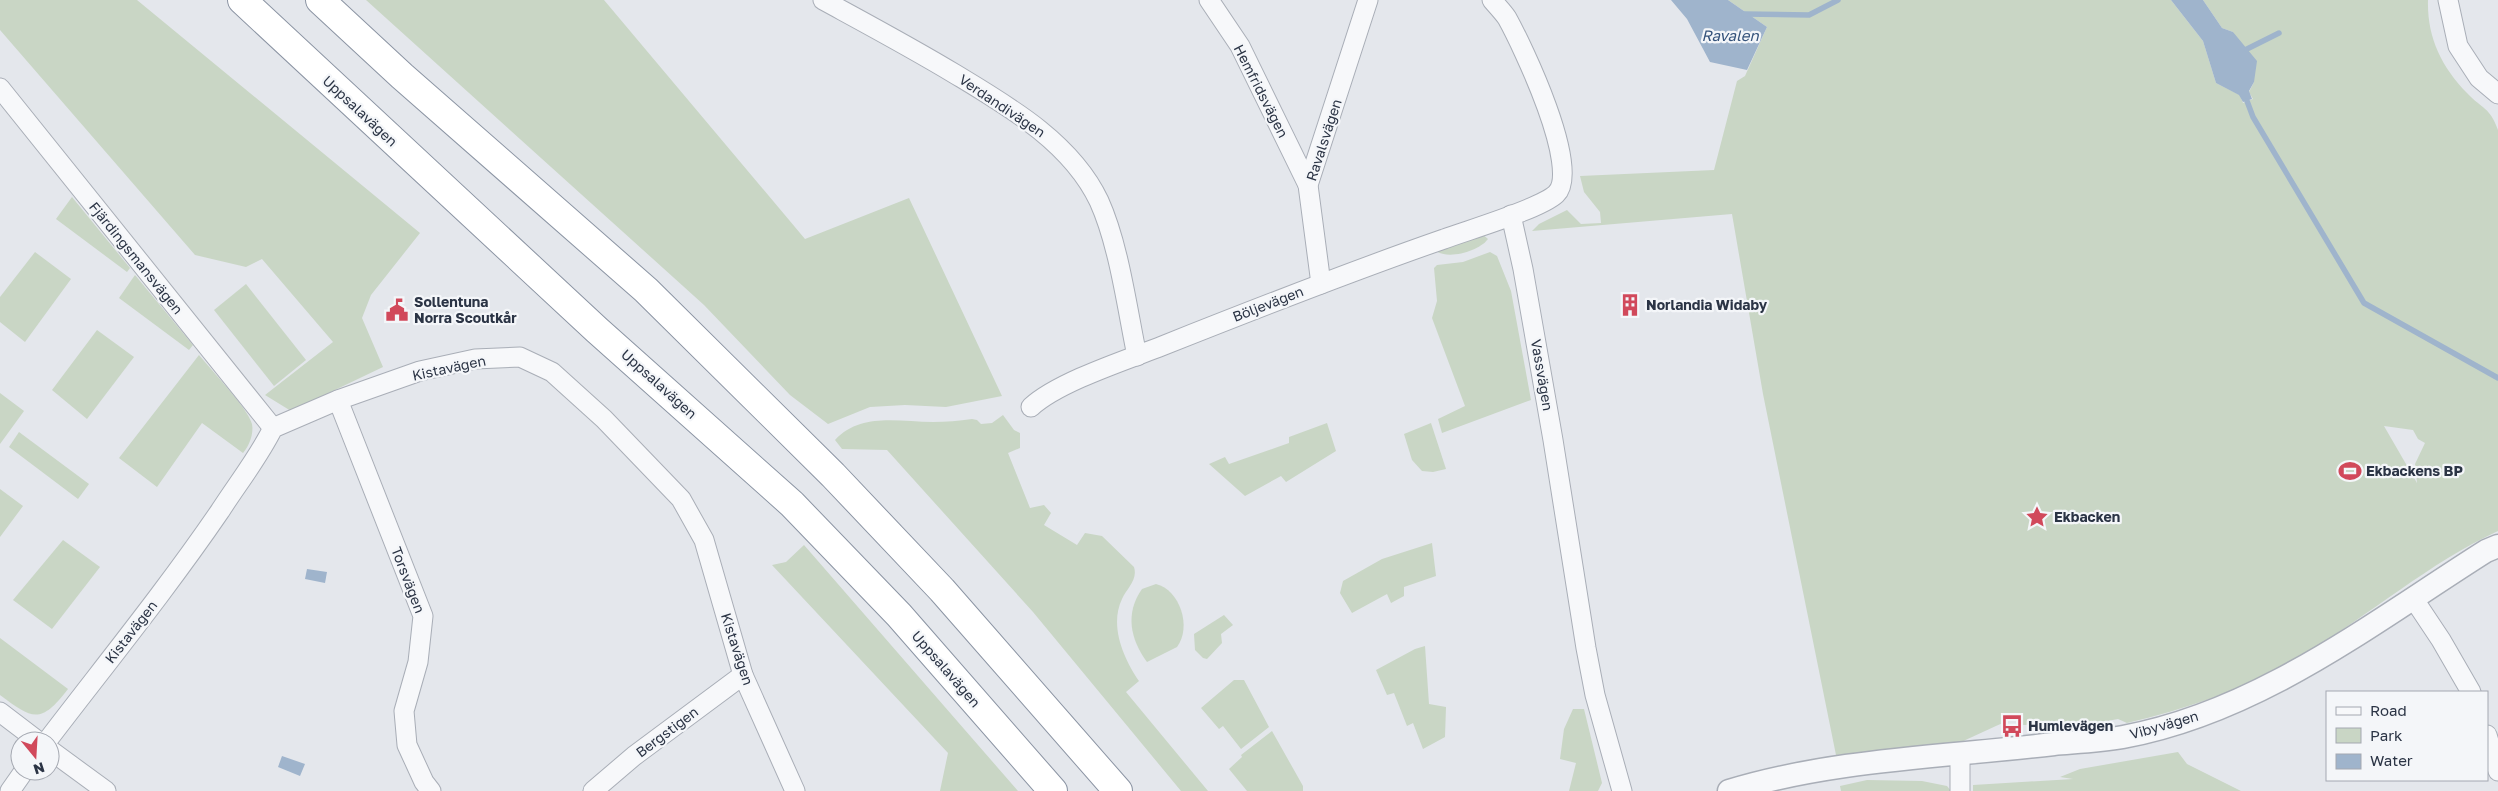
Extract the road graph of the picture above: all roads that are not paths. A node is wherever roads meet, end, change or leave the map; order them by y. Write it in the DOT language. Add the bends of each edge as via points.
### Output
graph roads {
  1 [pos="242,0"];
  2 [pos="320,0"];
  3 [pos="823,0"];
  4 [pos="1209,0"];
  5 [pos="1368,0"];
  6 [pos="1492,0"];
  7 [pos="2448,0"];
  8 [pos="0,88"];
  9 [pos="2498,94"];
  10 [pos="1308,186"];
  11 [pos="1511,215"];
  12 [pos="1321,284"];
  13 [pos="1137,356"];
  14 [pos="338,400"];
  15 [pos="1031,407"];
  16 [pos="273,428"];
  17 [pos="2498,546"];
  18 [pos="2412,598"];
  19 [pos="743,675"];
  20 [pos="2470,691"];
  21 [pos="0,712"];
  22 [pos="25,731"];
  23 [pos="55,731"];
  24 [pos="2488,738"];
  25 [pos="1960,755"];
  26 [pos="60,757"];
  27 [pos="2498,770"];
  28 [pos="106,791"];
  29 [pos="431,791"];
  30 [pos="592,791"];
  31 [pos="795,791"];
  32 [pos="1053,791"];
  33 [pos="1118,791"];
  34 [pos="1622,791"];
  35 [pos="1729,791"];
  36 [pos="1960,791"];
  1 -- 32 [label="highway, Uppsalavägen" via="590,323 792,504 899,615"];
  2 -- 33 [label="highway" via="646,290 833,475 942,590"];
  3 -- 13 [label="street, Verdandivägen" via="1003,103 1044,132 1079,171 1098,200 1110,233"];
  4 -- 10 [label="street, Hemfridsvägen" via="1240,46"];
  5 -- 10 [label="street, Ravalsvägen"];
  6 -- 11 [label="street" via="1506,17 1543,93 1563,168 1563,182 1557,194"];
  7 -- 9 [label="street" via="2458,46 2479,78"];
  8 -- 16 [label="street, Fjärdingsmansvägen"];
  10 -- 12 [label="street, Ravalsvägen"];
  11 -- 12 [label="street, Böljevägen"];
  11 -- 34 [label="street, Vassvägen" via="1554,440 1595,695"];
  12 -- 13 [label="street, Böljevägen"];
  13 -- 15 [label="street, Böljevägen" via="1044,395"];
  14 -- 16 [label="street, Kistavägen"];
  14 -- 19 [label="street, Kistavägen" via="420,371 475,360 520,358 552,372 604,419 681,500 704,540"];
  14 -- 29 [label="street, Torsvägen" via="423,616 418,662 404,711 408,745"];
  16 -- 23 [label="street, Kistavägen" via="259,458 243,476 181,567"];
  17 -- 18 [label="street, Vibyvägen"];
  18 -- 20 [label="street"];
  18 -- 25 [label="street, Vibyvägen" via="2298,671 2240,700 2183,721 2123,737"];
  19 -- 30 [label="street, Bergstigen"];
  19 -- 31 [label="street, Kistavägen"];
  21 -- 22 [label="street"];
  24 -- 27 [label="street"];
  25 -- 35 [label="street, Vibyvägen" via="1832,766"];
  25 -- 36 [label="street"];
  26 -- 28 [label="street"];
}
